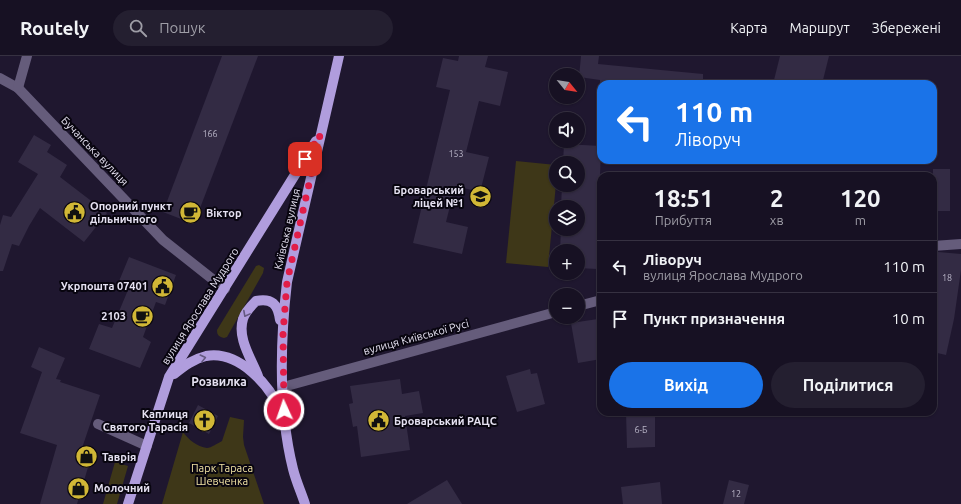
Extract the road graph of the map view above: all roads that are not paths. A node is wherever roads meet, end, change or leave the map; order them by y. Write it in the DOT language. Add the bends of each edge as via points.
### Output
graph roads {
  1 [pos="27,56"];
  2 [pos="338,56"];
  3 [pos="0,78"];
  4 [pos="18,88"];
  5 [pos="320,135"];
  6 [pos="961,244"];
  7 [pos="937,246"];
  8 [pos="224,289"];
  9 [pos="597,301"];
  10 [pos="585,304"];
  11 [pos="549,314"];
  12 [pos="283,333"];
  13 [pos="169,377"];
  14 [pos="260,379"];
  15 [pos="283,387"];
  16 [pos="285,422"];
  17 [pos="98,424"];
  18 [pos="147,446"];
  19 [pos="128,504"];
  20 [pos="305,504"];
  1 -- 4 [label="street"];
  2 -- 5 [label="main road, Київська вулиця"];
  3 -- 4 [label="street, Бучанська вулиця"];
  4 -- 8 [label="street, Бучанська вулиця" via="163,240"];
  5 -- 8 [label="main road, вулиця Ярослава Мудрого"];
  5 -- 12 [label="main road, Київська вулиця" via="287,282"];
  6 -- 7 [label="street"];
  8 -- 13 [label="main road, вулиця Ярослава Мудрого"];
  9 -- 10 [label="street"];
  11 -- 15 [label="street, вулиця Київської Русі"];
  12 -- 14 [label="main road, one-way" via="279,310 274,303 265,299 256,300 243,318 242,337"];
  12 -- 15 [label="main road, Київська вулиця"];
  13 -- 14 [label="main road, one-way" via="192,361 214,356 238,363"];
  13 -- 18 [label="main road, вулиця Ярослава Мудрого"];
  14 -- 16 [label="main road" via="277,402"];
  15 -- 16 [label="main road, Київська вулиця"];
  16 -- 20 [label="main road, Київська вулиця" via="293,469"];
  17 -- 18 [label="street"];
  18 -- 19 [label="main road, вулиця Ярослава Мудрого"];
}
